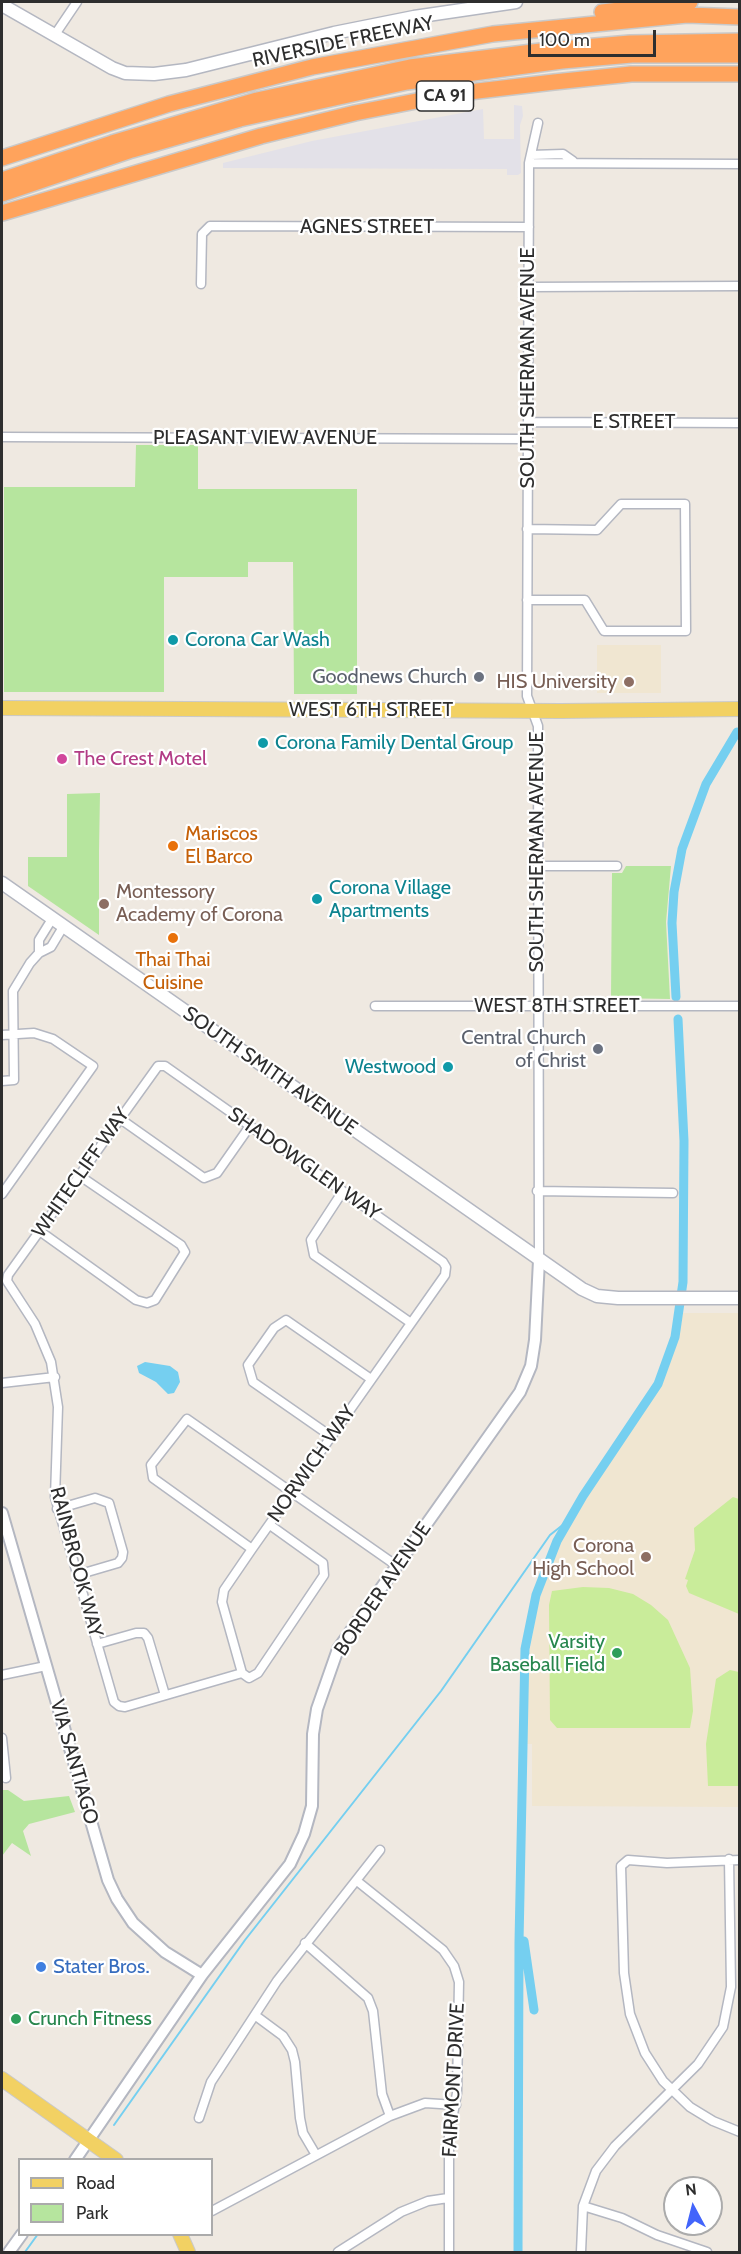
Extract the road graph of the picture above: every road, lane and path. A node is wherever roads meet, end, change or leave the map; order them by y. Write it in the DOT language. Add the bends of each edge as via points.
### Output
graph roads {
  1 [pos="77,2"];
  2 [pos="516,2"];
  3 [pos="690,2"];
  4 [pos="2,4"];
  5 [pos="740,16"];
  6 [pos="493,34"];
  7 [pos="54,36"];
  8 [pos="740,41"];
  9 [pos="740,55"];
  10 [pos="740,74"];
  11 [pos="538,123"];
  12 [pos="2,158"];
  13 [pos="530,159"];
  14 [pos="740,164"];
  15 [pos="2,180"];
  16 [pos="2,194"];
  17 [pos="2,213"];
  18 [pos="529,227"];
  19 [pos="201,284"];
  20 [pos="740,286"];
  21 [pos="530,287"];
  22 [pos="529,422"];
  23 [pos="740,423"];
  24 [pos="2,437"];
  25 [pos="528,439"];
  26 [pos="527,529"];
  27 [pos="527,600"];
  28 [pos="2,708"];
  29 [pos="740,710"];
  30 [pos="532,711"];
  31 [pos="538,866"];
  32 [pos="617,866"];
  33 [pos="2,884"];
  34 [pos="52,919"];
  35 [pos="63,927"];
  36 [pos="39,953"];
  37 [pos="375,1006"];
  38 [pos="537,1006"];
  39 [pos="740,1006"];
  40 [pos="14,1034"];
  41 [pos="2,1035"];
  42 [pos="158,1066"];
  43 [pos="2,1081"];
  44 [pos="119,1118"];
  45 [pos="250,1126"];
  46 [pos="80,1176"];
  47 [pos="343,1191"];
  48 [pos="537,1191"];
  49 [pos="673,1193"];
  50 [pos="2,1194"];
  51 [pos="41,1232"];
  52 [pos="538,1260"];
  53 [pos="446,1267"];
  54 [pos="7,1281"];
  55 [pos="740,1298"];
  56 [pos="411,1323"];
  57 [pos="55,1377"];
  58 [pos="371,1379"];
  59 [pos="2,1383"];
  60 [pos="332,1437"];
  61 [pos="292,1492"];
  62 [pos="57,1509"];
  63 [pos="2,1513"];
  64 [pos="270,1525"];
  65 [pos="252,1549"];
  66 [pos="397,1566"];
  67 [pos="77,1575"];
  68 [pos="97,1644"];
  69 [pos="46,1666"];
  70 [pos="242,1673"];
  71 [pos="2,1675"];
  72 [pos="165,1695"];
  73 [pos="2,1738"];
  74 [pos="6,1778"];
  75 [pos="380,1850"];
  76 [pos="729,1859"];
  77 [pos="740,1860"];
  78 [pos="357,1881"];
  79 [pos="305,1943"];
  80 [pos="202,1975"];
  81 [pos="256,2016"];
  82 [pos="2,2079"];
  83 [pos="672,2090"];
  84 [pos="456,2105"];
  85 [pos="390,2116"];
  86 [pos="199,2118"];
  87 [pos="740,2132"];
  88 [pos="89,2140"];
  89 [pos="316,2155"];
  90 [pos="76,2158"];
  91 [pos="113,2158"];
  92 [pos="448,2198"];
  93 [pos="583,2206"];
  94 [pos="213,2210"];
  95 [pos="21,2236"];
  96 [pos="180,2236"];
  97 [pos="2,2247"];
  98 [pos="686,2249"];
  99 [pos="9,2253"];
  100 [pos="188,2253"];
  101 [pos="338,2253"];
  102 [pos="448,2253"];
  103 [pos="581,2253"];
  104 [pos="707,2253"];
  1 -- 7 [label="street"];
  2 -- 7 [label="main road" via="334,33 154,75 112,68"];
  3 -- 6 [label="highway" via="567,17"];
  4 -- 7 [label="main road"];
  5 -- 6 [label="highway, RIVERSIDE FREEWAY" via="687,15"];
  6 -- 12 [label="highway, RIVERSIDE FREEWAY" via="312,67 169,104"];
  8 -- 15 [label="highway" via="630,43 410,67 257,100 112,142"];
  9 -- 16 [label="highway" via="632,55 407,82 240,119"];
  10 -- 17 [label="highway, CA 91" via="620,75 452,94 355,112"];
  11 -- 13 [label="street, SOUTH SHERMAN AVENUE"];
  13 -- 14 [label="street" via="563,154 573,161"];
  13 -- 18 [label="street, SOUTH SHERMAN AVENUE"];
  18 -- 19 [label="street, AGNES STREET" via="210,226 204,229 202,238"];
  18 -- 21 [label="street, SOUTH SHERMAN AVENUE"];
  20 -- 21 [label="street"];
  21 -- 22 [label="street, SOUTH SHERMAN AVENUE"];
  22 -- 23 [label="street, E STREET"];
  22 -- 25 [label="street, SOUTH SHERMAN AVENUE"];
  24 -- 25 [label="street, PLEASANT VIEW AVENUE"];
  25 -- 26 [label="street, SOUTH SHERMAN AVENUE"];
  26 -- 27 [label="street, SOUTH SHERMAN AVENUE"];
  26 -- 27 [label="street" via="597,530 621,504 685,504 686,631 604,631 585,600"];
  27 -- 30 [label="street, SOUTH SHERMAN AVENUE" via="527,696"];
  28 -- 30 [label="main road, WEST 6TH STREET"];
  29 -- 30 [label="main road, WEST 6TH STREET"];
  30 -- 31 [label="street, SOUTH SHERMAN AVENUE" via="538,726"];
  31 -- 32 [label="street"];
  31 -- 38 [label="street, SOUTH SHERMAN AVENUE"];
  33 -- 34 [label="main road, SOUTH SMITH AVENUE"];
  34 -- 35 [label="main road, SOUTH SMITH AVENUE"];
  34 -- 36 [label="street" via="39,940"];
  35 -- 36 [label="street" via="51,946"];
  35 -- 52 [label="main road, SOUTH SMITH AVENUE"];
  36 -- 40 [label="street" via="13,991"];
  37 -- 38 [label="street, WEST 8TH STREET"];
  38 -- 39 [label="street, WEST 8TH STREET"];
  38 -- 48 [label="street, SOUTH SHERMAN AVENUE"];
  40 -- 41 [label="street"];
  40 -- 43 [label="street" via="14,1080"];
  40 -- 50 [label="street" via="34,1033 53,1039 93,1066"];
  42 -- 44 [label="street, WHITECLIFF WAY"];
  42 -- 45 [label="street, SHADOWGLEN WAY" via="165,1066"];
  44 -- 45 [label="street" via="204,1178 217,1173"];
  44 -- 46 [label="street, WHITECLIFF WAY"];
  45 -- 47 [label="street, SHADOWGLEN WAY"];
  46 -- 51 [label="street, WHITECLIFF WAY"];
  46 -- 51 [label="street" via="181,1245 185,1252 155,1300 136,1300"];
  47 -- 53 [label="street, SHADOWGLEN WAY"];
  47 -- 56 [label="street" via="311,1240 314,1255"];
  48 -- 49 [label="street"];
  48 -- 52 [label="street, SOUTH SHERMAN AVENUE"];
  51 -- 54 [label="street, WHITECLIFF WAY"];
  52 -- 55 [label="main road, SOUTH SMITH AVENUE" via="597,1296"];
  52 -- 66 [label="street, BORDER AVENUE" via="535,1340 531,1366 520,1392"];
  53 -- 56 [label="street, NORWICH WAY" via="445,1275"];
  54 -- 57 [label="street, RAINBROOK WAY" via="35,1324"];
  56 -- 58 [label="street, NORWICH WAY"];
  57 -- 59 [label="street"];
  57 -- 62 [label="street, RAINBROOK WAY" via="58,1407 53,1485"];
  58 -- 60 [label="street, NORWICH WAY"];
  58 -- 60 [label="street" via="286,1320 274,1328 248,1365 253,1382"];
  60 -- 61 [label="street, NORWICH WAY"];
  61 -- 64 [label="street, NORWICH WAY"];
  61 -- 65 [label="street" via="187,1419 151,1465 153,1478"];
  61 -- 66 [label="street"];
  62 -- 67 [label="street, RAINBROOK WAY"];
  62 -- 67 [label="street" via="95,1498 108,1503 123,1552 118,1563"];
  63 -- 69 [label="street, VIA SANTIAGO"];
  64 -- 65 [label="street, NORWICH WAY"];
  64 -- 70 [label="street" via="323,1563 324,1575 258,1673 249,1678"];
  65 -- 70 [label="street, NORWICH WAY" via="221,1596"];
  66 -- 80 [label="street, BORDER AVENUE" via="338,1649 328,1677 313,1734 312,1806 300,1844 290,1864"];
  67 -- 68 [label="street, RAINBROOK WAY"];
  68 -- 72 [label="street" via="144,1633"];
  68 -- 72 [label="street, RAINBROOK WAY" via="114,1702 119,1706"];
  69 -- 71 [label="street"];
  69 -- 80 [label="street, VIA SANTIAGO" via="108,1880 117,1899 154,1942"];
  70 -- 72 [label="street"];
  73 -- 74 [label="street"];
  75 -- 78 [label="street"];
  76 -- 77 [label="street"];
  76 -- 83 [label="street" via="731,1987 727,2014 708,2052"];
  76 -- 83 [label="street" via="667,1863 628,1860 621,1866 624,1973 630,2014 645,2053"];
  78 -- 79 [label="street"];
  78 -- 84 [label="street, FAIRMONT DRIVE" via="443,1950 454,1966 459,1982"];
  79 -- 81 [label="street"];
  79 -- 85 [label="street" via="368,1998 373,2011 382,2094"];
  80 -- 88 [label="street, BORDER AVENUE"];
  81 -- 86 [label="street" via="211,2082"];
  81 -- 89 [label="street" via="283,2036 292,2050 303,2133"];
  82 -- 88 [label="main road"];
  83 -- 87 [label="street" via="700,2114"];
  83 -- 93 [label="street" via="596,2171"];
  84 -- 85 [label="street" via="425,2103"];
  84 -- 92 [label="street, FAIRMONT DRIVE" via="449,2136"];
  85 -- 89 [label="street"];
  88 -- 90 [label="street, BORDER AVENUE"];
  88 -- 91 [label="main road"];
  89 -- 94 [label="street"];
  92 -- 101 [label="street" via="400,2212"];
  92 -- 102 [label="street, FAIRMONT DRIVE"];
  93 -- 98 [label="street" via="616,2215"];
  93 -- 103 [label="street"];
  95 -- 99 [label="street"];
  96 -- 100 [label="main road"];
  97 -- 99 [label="street"];
  98 -- 104 [label="street"];
}
